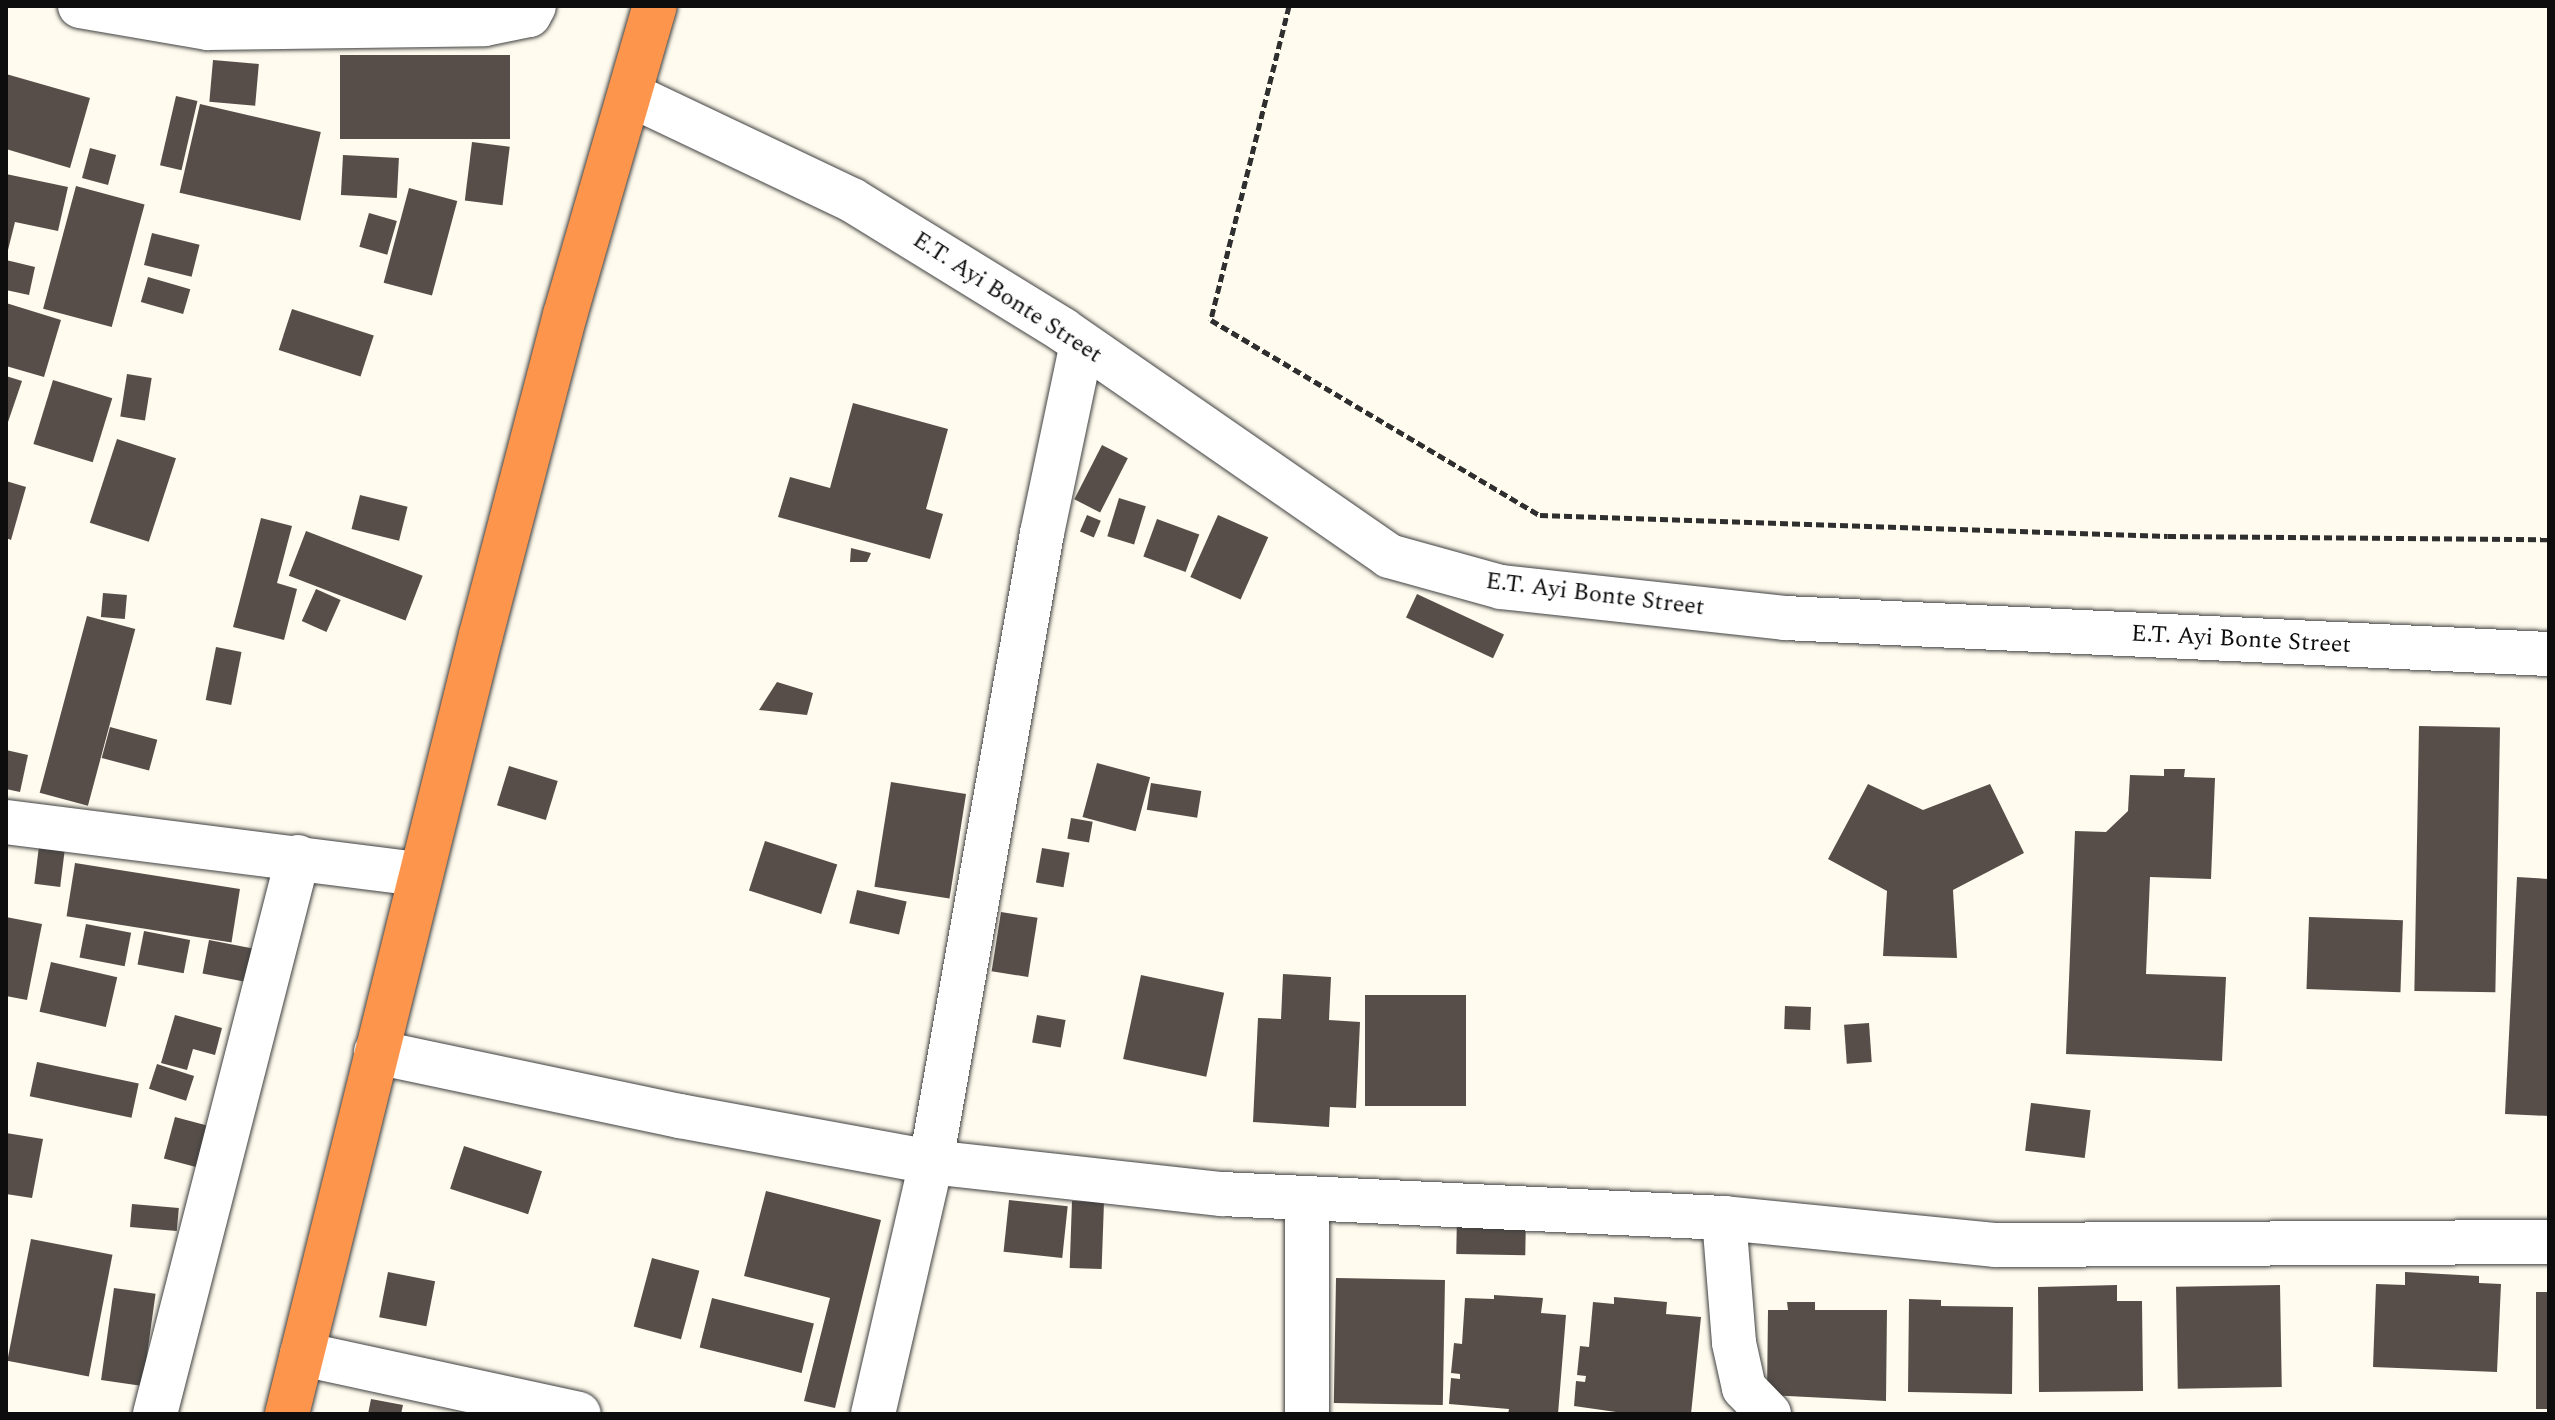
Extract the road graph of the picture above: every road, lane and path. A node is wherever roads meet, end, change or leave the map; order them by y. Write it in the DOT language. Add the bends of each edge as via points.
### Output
graph roads {
  1 [pos="80,6"];
  2 [pos="534,6"];
  3 [pos="655,6"];
  4 [pos="1289,6"];
  5 [pos="631,95"];
  6 [pos="1082,344"];
  7 [pos="2549,539"];
  8 [pos="2549,654"];
  9 [pos="6,822"];
  10 [pos="298,857"];
  11 [pos="420,874"];
  12 [pos="376,1052"];
  13 [pos="931,1162"];
  14 [pos="1307,1198"];
  15 [pos="1724,1218"];
  16 [pos="2549,1242"];
  17 [pos="302,1354"];
  18 [pos="155,1414"];
  19 [pos="287,1414"];
  20 [pos="579,1414"];
  21 [pos="873,1414"];
  22 [pos="1307,1414"];
  23 [pos="1769,1414"];
  1 -- 2 [label="street" via="208,28 485,24 529,15"];
  3 -- 5 [label="highway"];
  4 -- 7 [label="path" via="1211,320 1540,515 2168,536"];
  5 -- 6 [label="street, E.T. Ayi Bonte Street" via="852,200"];
  5 -- 11 [label="highway" via="565,315"];
  6 -- 8 [label="street, E.T. Ayi Bonte Street" via="1389,556 1501,587 1785,618"];
  6 -- 13 [label="street" via="1042,533"];
  9 -- 10 [label="street"];
  10 -- 11 [label="street"];
  10 -- 18 [label="street"];
  11 -- 12 [label="highway"];
  12 -- 13 [label="street"];
  12 -- 17 [label="highway"];
  13 -- 14 [label="street" via="1222,1194"];
  13 -- 21 [label="street"];
  14 -- 15 [label="street"];
  14 -- 22 [label="street"];
  15 -- 16 [label="street" via="1995,1245"];
  15 -- 23 [label="street" via="1734,1343 1744,1388"];
  17 -- 19 [label="highway"];
  17 -- 20 [label="street"];
}
